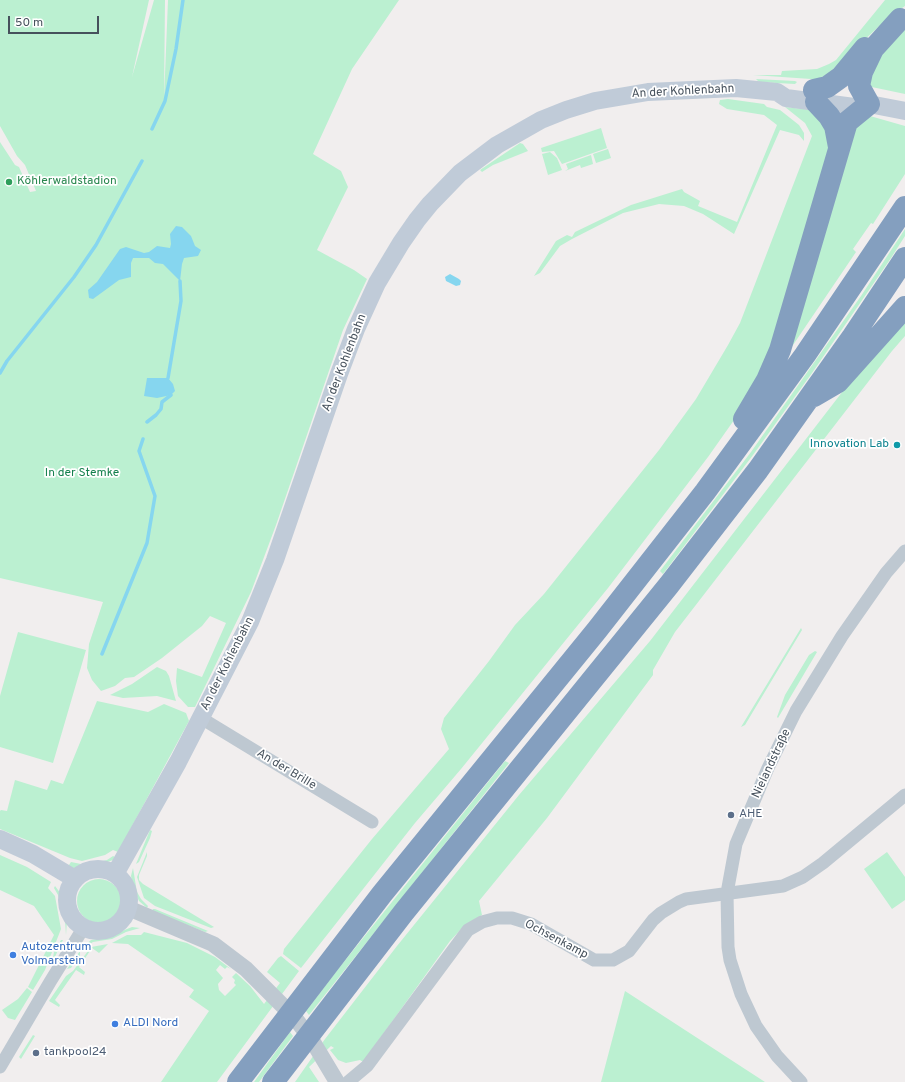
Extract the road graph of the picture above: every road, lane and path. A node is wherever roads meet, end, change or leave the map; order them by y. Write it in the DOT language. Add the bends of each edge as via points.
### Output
graph roads {
  1 [pos="902,17"];
  2 [pos="815,96"];
  3 [pos="869,104"];
  4 [pos="905,110"];
  5 [pos="839,146"];
  6 [pos="905,207"];
  7 [pos="905,258"];
  8 [pos="905,307"];
  9 [pos="807,400"];
  10 [pos="705,492"];
  11 [pos="905,551"];
  12 [pos="201,718"];
  13 [pos="905,795"];
  14 [pos="372,822"];
  15 [pos="0,839"];
  16 [pos="0,852"];
  17 [pos="116,874"];
  18 [pos="72,885"];
  19 [pos="728,894"];
  20 [pos="128,908"];
  21 [pos="84,927"];
  22 [pos="4,1048"];
  23 [pos="0,1067"];
  24 [pos="238,1082"];
  25 [pos="273,1082"];
  26 [pos="337,1082"];
  27 [pos="348,1082"];
  28 [pos="801,1082"];
  1 -- 2 [label="highway" via="890,22 841,77"];
  1 -- 3 [label="highway" via="873,49 862,72 859,86"];
  2 -- 3 [label="main road, An der Kohlenbahn" via="858,96"];
  2 -- 5 [label="highway" via="835,126"];
  2 -- 12 [label="main road, An der Kohlenbahn" via="787,88 777,92 736,88 648,92 594,101 520,130 497,144 460,173 430,204 395,253 377,284 356,329 275,560 250,622"];
  3 -- 4 [label="main road, An der Kohlenbahn"];
  3 -- 5 [label="highway" via="847,122"];
  5 -- 10 [label="highway" via="780,350 767,380"];
  6 -- 10 [label="highway" via="805,355"];
  7 -- 9 [label="highway"];
  8 -- 9 [label="highway" via="838,382"];
  9 -- 25 [label="highway" via="758,470 674,579 404,912"];
  10 -- 24 [label="highway" via="597,630 382,894"];
  11 -- 19 [label="street, Nielandstraße" via="886,573 842,636 796,710 736,844"];
  12 -- 14 [label="street, An der Brille"];
  12 -- 17 [label="main road, An der Kohlenbahn"];
  13 -- 19 [label="street" via="803,877 783,886"];
  15 -- 18 [label="main road" via="33,854"];
  16 -- 18 [label="main road"];
  17 -- 18 [label="main road" via="97,869 84,872"];
  17 -- 20 [label="main road" via="128,892"];
  18 -- 21 [label="main road" via="68,907 71,916"];
  19 -- 27 [label="street, Ochsenkamp" via="686,899 670,907 653,920 629,951 604,961 594,960 531,924 512,918 482,922 468,930 367,1066"];
  19 -- 28 [label="street" via="728,947 741,994 763,1037"];
  20 -- 21 [label="main road" via="122,919 112,927 98,931"];
  20 -- 26 [label="street" via="213,944 241,964 295,1018"];
  21 -- 22 [label="street"];
  22 -- 23 [label="street"];
}
